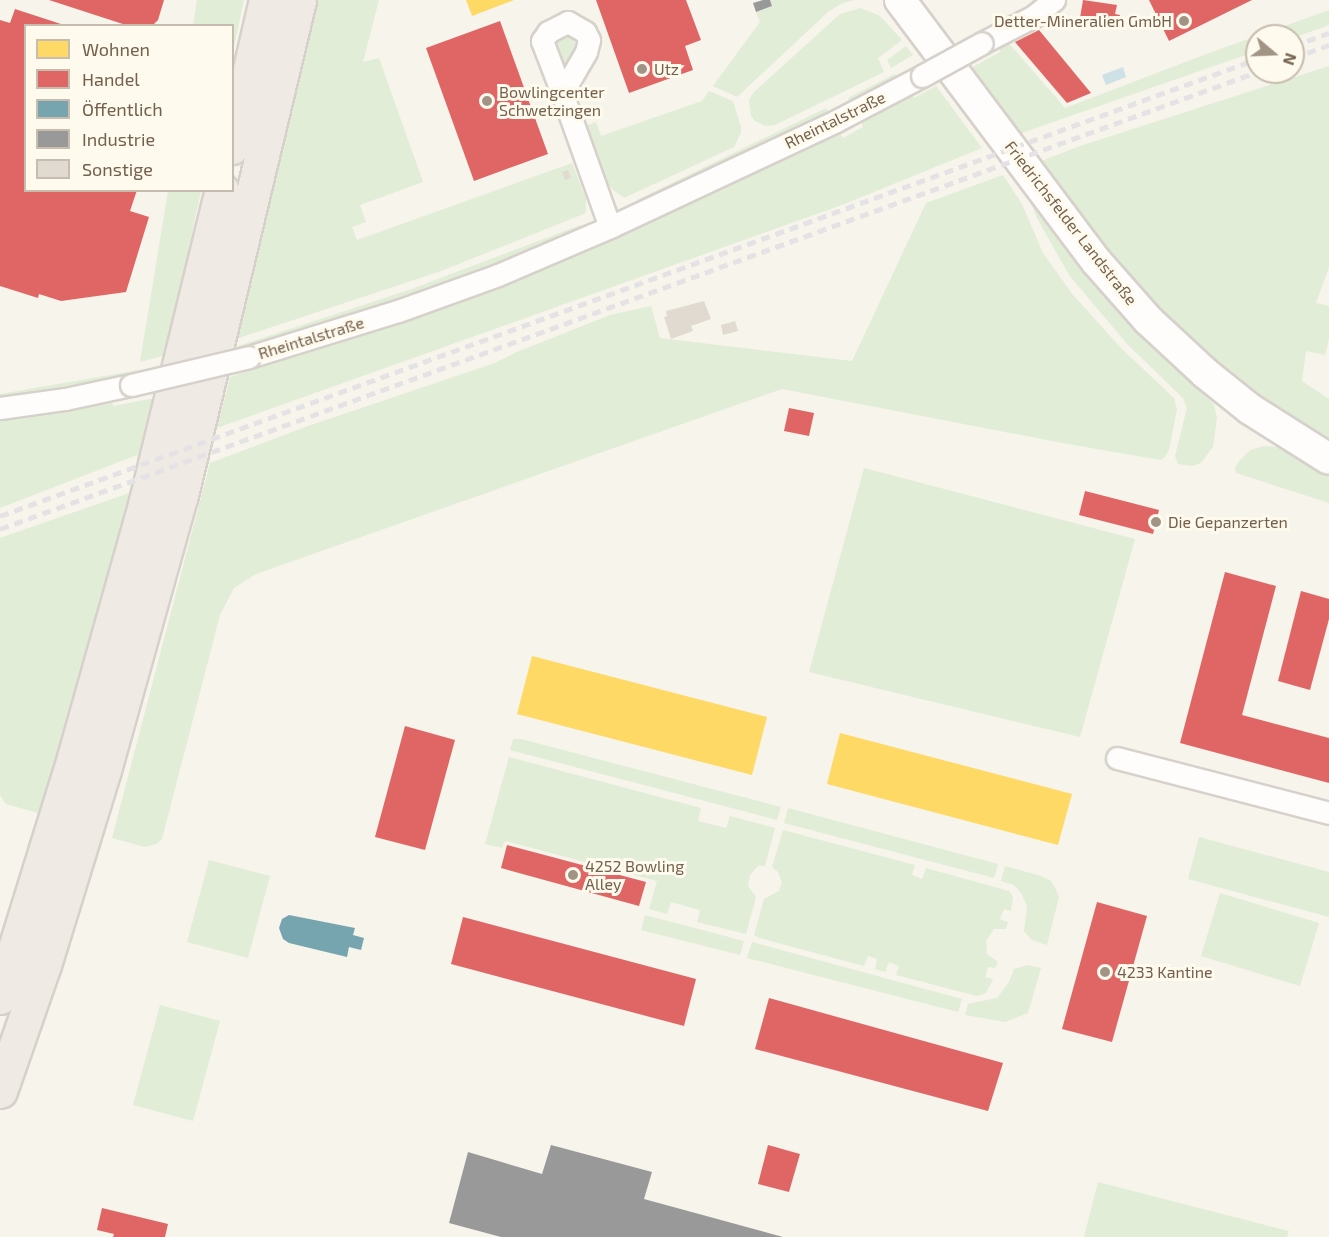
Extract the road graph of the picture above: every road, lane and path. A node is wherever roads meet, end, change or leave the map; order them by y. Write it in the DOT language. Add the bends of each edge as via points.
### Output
graph roads {
  1 [pos="266,0"];
  2 [pos="300,0"];
  3 [pos="900,0"];
  4 [pos="1054,0"];
  5 [pos="562,93"];
  6 [pos="234,138"];
  7 [pos="222,192"];
  8 [pos="610,227"];
  9 [pos="0,408"];
  10 [pos="1329,459"];
  11 [pos="1117,758"];
  12 [pos="1329,813"];
  13 [pos="0,997"];
  14 [pos="0,1092"];
  1 -- 6 [label="highway"];
  2 -- 14 [label="highway" via="180,495 104,770"];
  3 -- 10 [label="main road, Friedrichsfelder Landstraße" via="1096,261 1148,320 1250,409"];
  4 -- 8 [label="street, Rheintalstraße, bridge" via="1034,16 836,121"];
  5 -- 8 [label="street"];
  7 -- 13 [label="highway" via="146,505"];
  8 -- 9 [label="street, Rheintalstraße, bridge" via="498,275 249,357 131,386"];
  11 -- 12 [label="street"];
}
